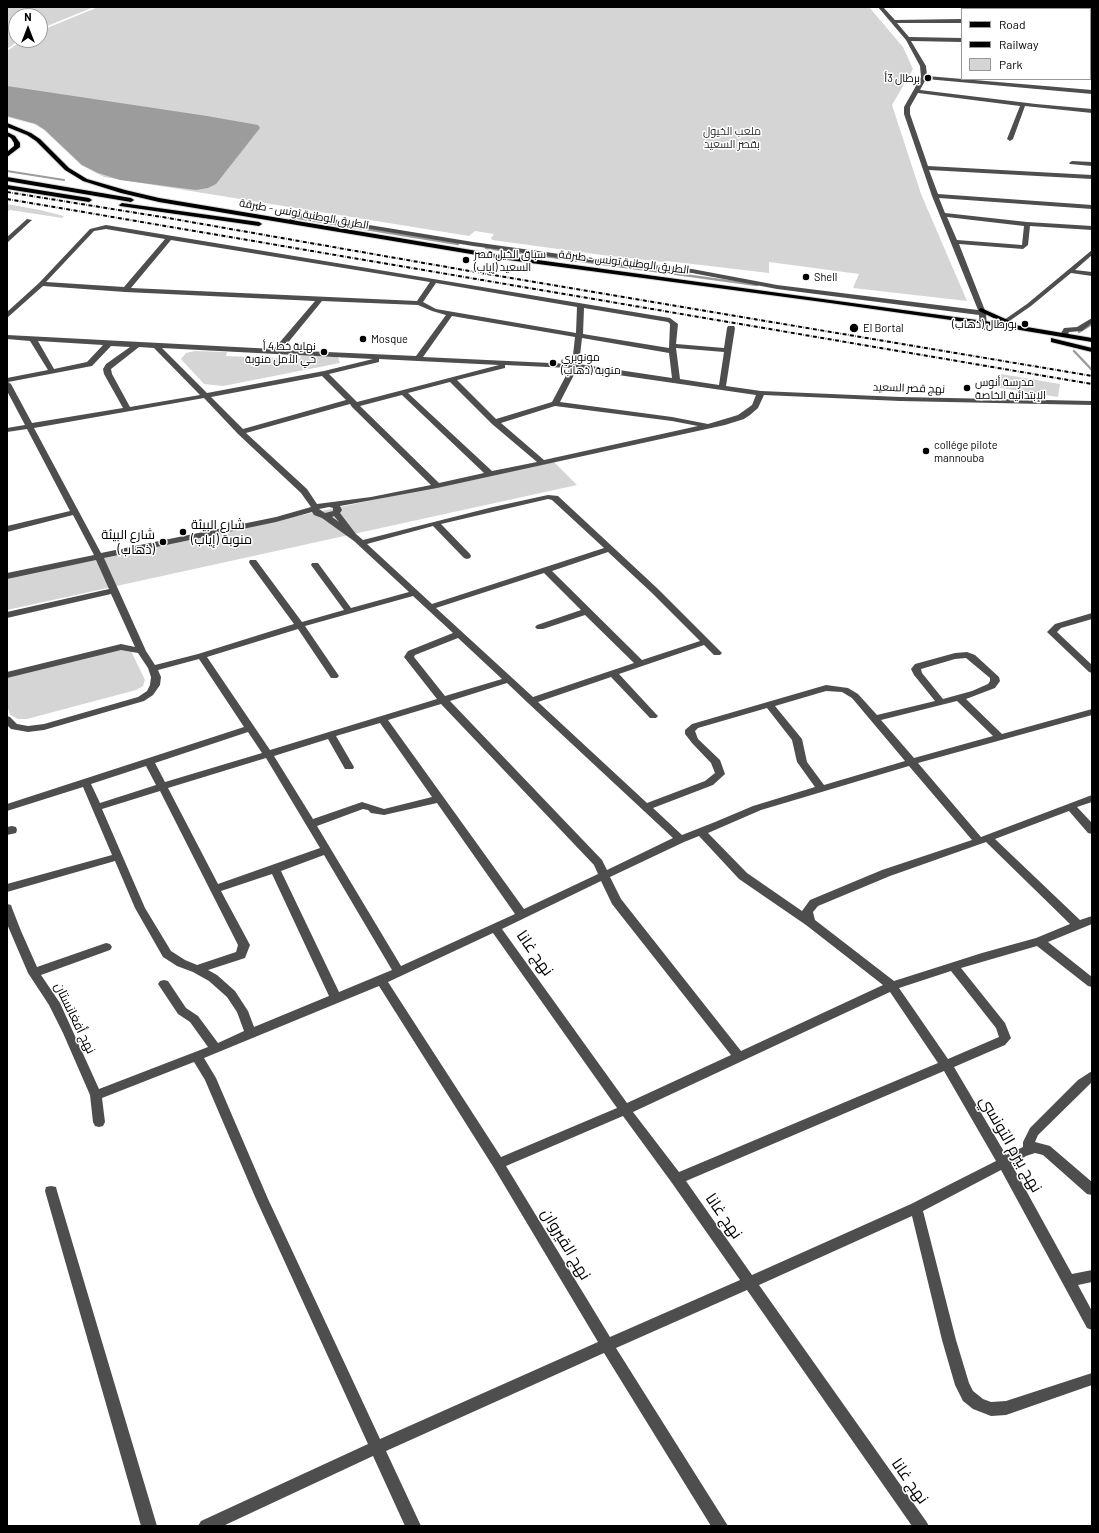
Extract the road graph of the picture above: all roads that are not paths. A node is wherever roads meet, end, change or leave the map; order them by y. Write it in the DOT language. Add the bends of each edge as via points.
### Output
graph roads {
  1 [pos="880,7"];
  2 [pos="1071,7"];
  3 [pos="1061,8"];
  4 [pos="893,22"];
  5 [pos="961,22"];
  6 [pos="908,39"];
  7 [pos="961,40"];
  8 [pos="924,77"];
  9 [pos="1033,80"];
  10 [pos="1031,87"];
  11 [pos="917,91"];
  12 [pos="1092,92"];
  13 [pos="1023,105"];
  14 [pos="1092,111"];
  15 [pos="7,125"];
  16 [pos="7,132"];
  17 [pos="1010,139"];
  18 [pos="7,140"];
  19 [pos="7,150"];
  20 [pos="7,155"];
  21 [pos="1072,163"];
  22 [pos="1092,164"];
  23 [pos="925,168"];
  24 [pos="1092,177"];
  25 [pos="7,179"];
  26 [pos="85,180"];
  27 [pos="7,183"];
  28 [pos="7,187"];
  29 [pos="82,192"];
  30 [pos="935,196"];
  31 [pos="1092,207"];
  32 [pos="942,215"];
  33 [pos="29,220"];
  34 [pos="290,222"];
  35 [pos="259,224"];
  36 [pos="1027,224"];
  37 [pos="1092,228"];
  38 [pos="169,238"];
  39 [pos="7,241"];
  40 [pos="954,242"];
  41 [pos="1092,252"];
  42 [pos="1069,271"];
  43 [pos="1092,274"];
  44 [pos="434,281"];
  45 [pos="41,284"];
  46 [pos="125,290"];
  47 [pos="320,299"];
  48 [pos="419,303"];
  49 [pos="581,306"];
  50 [pos="982,312"];
  51 [pos="450,314"];
  52 [pos="7,316"];
  53 [pos="1092,320"];
  54 [pos="1006,321"];
  55 [pos="984,325"];
  56 [pos="731,328"];
  57 [pos="1036,331"];
  58 [pos="579,335"];
  59 [pos="1064,335"];
  60 [pos="7,337"];
  61 [pos="33,339"];
  62 [pos="1092,340"];
  63 [pos="109,343"];
  64 [pos="138,345"];
  65 [pos="156,346"];
  66 [pos="672,348"];
  67 [pos="727,350"];
  68 [pos="1092,350"];
  69 [pos="276,352"];
  70 [pos="388,358"];
  71 [pos="418,359"];
  72 [pos="511,364"];
  73 [pos="574,366"];
  74 [pos="52,371"];
  75 [pos="324,373"];
  76 [pos="7,380"];
  77 [pos="452,380"];
  78 [pos="676,380"];
  79 [pos="7,384"];
  80 [pos="722,387"];
  81 [pos="404,393"];
  82 [pos="761,393"];
  83 [pos="205,396"];
  84 [pos="353,403"];
  85 [pos="555,404"];
  86 [pos="1092,404"];
  87 [pos="126,409"];
  88 [pos="495,422"];
  89 [pos="708,425"];
  90 [pos="29,426"];
  91 [pos="7,430"];
  92 [pos="241,432"];
  93 [pos="542,462"];
  94 [pos="490,474"];
  95 [pos="437,486"];
  96 [pos="304,491"];
  97 [pos="334,508"];
  98 [pos="75,512"];
  99 [pos="319,512"];
  100 [pos="435,523"];
  101 [pos="7,529"];
  102 [pos="359,541"];
  103 [pos="610,550"];
  104 [pos="98,556"];
  105 [pos="467,556"];
  106 [pos="253,562"];
  107 [pos="315,565"];
  108 [pos="546,570"];
  109 [pos="7,576"];
  110 [pos="113,591"];
  111 [pos="414,593"];
  112 [pos="430,607"];
  113 [pos="349,611"];
  114 [pos="587,611"];
  115 [pos="7,615"];
  116 [pos="1092,616"];
  117 [pos="300,625"];
  118 [pos="540,627"];
  119 [pos="459,634"];
  120 [pos="705,642"];
  121 [pos="141,651"];
  122 [pos="717,653"];
  123 [pos="201,656"];
  124 [pos="640,664"];
  125 [pos="153,668"];
  126 [pos="1092,670"];
  127 [pos="612,673"];
  128 [pos="7,675"];
  129 [pos="334,676"];
  130 [pos="508,680"];
  131 [pos="959,698"];
  132 [pos="531,700"];
  133 [pos="444,701"];
  134 [pos="941,703"];
  135 [pos="770,706"];
  136 [pos="1092,712"];
  137 [pos="653,716"];
  138 [pos="7,719"];
  139 [pos="382,719"];
  140 [pos="874,719"];
  141 [pos="250,728"];
  142 [pos="331,736"];
  143 [pos="1000,737"];
  144 [pos="268,754"];
  145 [pos="149,761"];
  146 [pos="911,762"];
  147 [pos="350,767"];
  148 [pos="86,783"];
  149 [pos="161,786"];
  150 [pos="821,788"];
  151 [pos="1092,798"];
  152 [pos="440,799"];
  153 [pos="97,807"];
  154 [pos="646,807"];
  155 [pos="1070,807"];
  156 [pos="7,808"];
  157 [pos="311,824"];
  158 [pos="1092,830"];
  159 [pos="701,832"];
  160 [pos="680,839"];
  161 [pos="984,840"];
  162 [pos="326,850"];
  163 [pos="117,857"];
  164 [pos="275,869"];
  165 [pos="605,876"];
  166 [pos="7,888"];
  167 [pos="215,888"];
  168 [pos="7,908"];
  169 [pos="522,915"];
  170 [pos="1092,920"];
  171 [pos="810,922"];
  172 [pos="1079,926"];
  173 [pos="496,928"];
  174 [pos="11,933"];
  175 [pos="1039,941"];
  176 [pos="106,947"];
  177 [pos="954,967"];
  178 [pos="197,969"];
  179 [pos="399,972"];
  180 [pos="34,973"];
  181 [pos="381,980"];
  182 [pos="1092,983"];
  183 [pos="164,984"];
  184 [pos="892,986"];
  185 [pos="336,998"];
  186 [pos="251,1033"];
  187 [pos="216,1049"];
  188 [pos="196,1057"];
  189 [pos="739,1057"];
  190 [pos="946,1065"];
  191 [pos="1092,1076"];
  192 [pos="96,1095"];
  193 [pos="625,1110"];
  194 [pos="99,1122"];
  195 [pos="1029,1150"];
  196 [pos="1004,1163"];
  197 [pos="498,1164"];
  198 [pos="677,1179"];
  199 [pos="1092,1190"];
  200 [pos="51,1191"];
  201 [pos="916,1208"];
  202 [pos="1092,1276"];
  203 [pos="1068,1281"];
  204 [pos="750,1282"];
  205 [pos="1092,1324"];
  206 [pos="607,1345"];
  207 [pos="1092,1379"];
  208 [pos="376,1448"];
  209 [pos="149,1526"];
  210 [pos="206,1526"];
  211 [pos="413,1526"];
  212 [pos="720,1526"];
  213 [pos="921,1526"];
  1 -- 4 [label="street"];
  2 -- 3 [label="street"];
  4 -- 5 [label="street"];
  4 -- 6 [label="street"];
  6 -- 7 [label="street"];
  6 -- 8 [label="street" via="923,66"];
  8 -- 10 [label="street"];
  8 -- 11 [label="street"];
  9 -- 10 [label="street"];
  10 -- 12 [label="street"];
  11 -- 13 [label="street"];
  11 -- 23 [label="street" via="906,110"];
  13 -- 14 [label="street"];
  13 -- 17 [label="street"];
  15 -- 26 [label="main road, الطريق الوطنية تونس - طبرقة" via="38,140 67,168"];
  16 -- 20 [label="main road" via="17,143 17,148"];
  16 -- 26 [label="main road" via="30,141 56,166"];
  18 -- 19 [label="main road" via="10,144"];
  21 -- 22 [label="street"];
  23 -- 24 [label="street"];
  23 -- 30 [label="street"];
  25 -- 29 [label="main road, الطريق الوطنية تونس - طبرقة"];
  26 -- 34 [label="main road, الطريق الوطنية تونس - طبرقة" via="159,200"];
  27 -- 29 [label="main road"];
  28 -- 35 [label="main road"];
  29 -- 35 [label="main road, الطريق الوطنية تونس - طبرقة"];
  30 -- 31 [label="street"];
  30 -- 32 [label="street"];
  32 -- 36 [label="street"];
  32 -- 40 [label="street"];
  33 -- 39 [label="street"];
  34 -- 50 [label="street" via="296,215 481,245 692,271 777,286"];
  34 -- 55 [label="main road, الطريق الوطنية تونس - طبرقة" via="501,257"];
  35 -- 55 [label="main road, الطريق الوطنية تونس - طبرقة" via="461,257"];
  36 -- 37 [label="street"];
  36 -- 40 [label="street" via="1023,247"];
  38 -- 44 [label="street"];
  38 -- 45 [label="street" via="106,227 92,230"];
  38 -- 46 [label="street"];
  40 -- 50 [label="street"];
  41 -- 42 [label="street"];
  42 -- 43 [label="street"];
  42 -- 54 [label="street"];
  44 -- 48 [label="street"];
  44 -- 49 [label="street"];
  45 -- 46 [label="street"];
  45 -- 52 [label="street"];
  46 -- 47 [label="street"];
  47 -- 48 [label="street"];
  47 -- 69 [label="street"];
  48 -- 51 [label="street"];
  49 -- 58 [label="street"];
  49 -- 66 [label="street" via="672,321"];
  50 -- 54 [label="main road"];
  50 -- 55 [label="street"];
  51 -- 58 [label="street"];
  51 -- 71 [label="street"];
  53 -- 59 [label="street" via="1079,329 1067,330"];
  54 -- 57 [label="main road"];
  55 -- 57 [label="main road, الطريق الوطنية تونس - طبرقة"];
  55 -- 68 [label="main road, الطريق الوطنية تونس - طبرقة"];
  56 -- 67 [label="street"];
  57 -- 59 [label="main road, الطريق الوطنية تونس - طبرقة"];
  58 -- 66 [label="street"];
  58 -- 73 [label="street"];
  59 -- 62 [label="main road, الطريق الوطنية تونس - طبرقة"];
  60 -- 61 [label="street"];
  61 -- 63 [label="street"];
  61 -- 74 [label="street"];
  63 -- 64 [label="street"];
  63 -- 74 [label="street" via="89,364"];
  64 -- 65 [label="street"];
  64 -- 87 [label="street" via="107,369"];
  65 -- 69 [label="street"];
  65 -- 83 [label="street"];
  66 -- 67 [label="street"];
  66 -- 78 [label="street"];
  67 -- 80 [label="street"];
  69 -- 70 [label="street"];
  70 -- 71 [label="street, نهج قصر السعيد"];
  70 -- 75 [label="street"];
  71 -- 72 [label="street, نهج قصر السعيد"];
  72 -- 73 [label="street, نهج قصر السعيد"];
  72 -- 77 [label="street"];
  73 -- 78 [label="street, نهج قصر السعيد"];
  73 -- 85 [label="street"];
  74 -- 76 [label="street"];
  75 -- 83 [label="street"];
  75 -- 84 [label="street"];
  77 -- 81 [label="street"];
  77 -- 88 [label="street"];
  78 -- 80 [label="street, نهج قصر السعيد"];
  79 -- 90 [label="street"];
  80 -- 82 [label="street, نهج قصر السعيد"];
  81 -- 84 [label="street"];
  81 -- 94 [label="street"];
  82 -- 86 [label="street, نهج قصر السعيد"];
  82 -- 89 [label="street" via="755,406 741,417"];
  83 -- 87 [label="street"];
  83 -- 92 [label="street"];
  84 -- 92 [label="street"];
  84 -- 95 [label="street"];
  85 -- 88 [label="street"];
  85 -- 89 [label="street" via="672,418"];
  87 -- 90 [label="street"];
  88 -- 93 [label="street"];
  89 -- 93 [label="street"];
  90 -- 91 [label="street"];
  90 -- 98 [label="street"];
  92 -- 96 [label="street"];
  93 -- 94 [label="street"];
  94 -- 95 [label="street"];
  95 -- 97 [label="street"];
  96 -- 97 [label="street"];
  96 -- 99 [label="street"];
  97 -- 99 [label="street"];
  97 -- 99 [label="street" via="321,505"];
  97 -- 102 [label="street"];
  98 -- 101 [label="street"];
  98 -- 104 [label="street"];
  99 -- 102 [label="street"];
  99 -- 104 [label="street"];
  100 -- 102 [label="street"];
  100 -- 103 [label="street" via="540,498 555,498"];
  100 -- 105 [label="street"];
  102 -- 111 [label="street"];
  103 -- 108 [label="street"];
  103 -- 120 [label="street"];
  104 -- 109 [label="street"];
  104 -- 110 [label="street"];
  106 -- 117 [label="street"];
  107 -- 113 [label="street"];
  108 -- 112 [label="street"];
  108 -- 114 [label="street"];
  110 -- 115 [label="street"];
  110 -- 121 [label="street"];
  111 -- 112 [label="street"];
  111 -- 113 [label="street"];
  112 -- 119 [label="street"];
  113 -- 117 [label="street"];
  114 -- 118 [label="street"];
  114 -- 124 [label="street"];
  116 -- 126 [label="street" via="1058,626 1052,632"];
  117 -- 123 [label="street"];
  117 -- 129 [label="street"];
  119 -- 130 [label="street"];
  119 -- 133 [label="street" via="409,655 411,661"];
  120 -- 122 [label="street"];
  120 -- 124 [label="street"];
  121 -- 125 [label="street"];
  121 -- 128 [label="street" via="130,647 112,648"];
  123 -- 125 [label="street"];
  123 -- 141 [label="street"];
  124 -- 127 [label="street"];
  125 -- 138 [label="street" via="155,686 141,699 44,727 14,727"];
  127 -- 132 [label="street"];
  127 -- 137 [label="street"];
  130 -- 132 [label="street"];
  130 -- 133 [label="street"];
  131 -- 134 [label="street"];
  131 -- 134 [label="street" via="992,686 995,681 990,673 967,655 918,666 916,669"];
  131 -- 143 [label="street"];
  132 -- 154 [label="street"];
  133 -- 139 [label="street"];
  133 -- 165 [label="street" via="588,851"];
  134 -- 140 [label="street"];
  135 -- 140 [label="street" via="826,688 835,688 855,696"];
  135 -- 150 [label="street" via="797,739 802,762"];
  135 -- 154 [label="street" via="704,723 690,730 695,741 716,762 720,774 710,783"];
  136 -- 143 [label="street"];
  139 -- 142 [label="street"];
  139 -- 152 [label="street"];
  140 -- 146 [label="street"];
  141 -- 144 [label="street"];
  141 -- 145 [label="street"];
  142 -- 144 [label="street"];
  142 -- 147 [label="street"];
  143 -- 146 [label="street"];
  144 -- 149 [label="street"];
  144 -- 157 [label="street"];
  145 -- 148 [label="street"];
  145 -- 149 [label="street"];
  146 -- 150 [label="street"];
  146 -- 161 [label="street"];
  148 -- 153 [label="street"];
  148 -- 156 [label="street"];
  149 -- 153 [label="street"];
  149 -- 167 [label="street"];
  150 -- 159 [label="street" via="757,808"];
  151 -- 155 [label="street"];
  152 -- 157 [label="street" via="384,812 362,805"];
  152 -- 169 [label="street"];
  153 -- 163 [label="street"];
  154 -- 160 [label="street"];
  155 -- 158 [label="street"];
  155 -- 161 [label="street"];
  157 -- 162 [label="street"];
  159 -- 160 [label="street"];
  159 -- 171 [label="street, نهج بيرم التونسي" via="743,876"];
  160 -- 165 [label="street"];
  161 -- 171 [label="street" via="886,873 814,903 807,911"];
  161 -- 172 [label="street"];
  162 -- 164 [label="street"];
  162 -- 179 [label="street"];
  163 -- 166 [label="street"];
  163 -- 178 [label="street" via="140,908 167,954"];
  164 -- 167 [label="street"];
  164 -- 185 [label="street"];
  165 -- 169 [label="street"];
  165 -- 189 [label="street" via="616,901"];
  167 -- 178 [label="street" via="244,945 243,950 241,955 232,959"];
  168 -- 174 [label="street, نهج أفغانستان"];
  169 -- 173 [label="street"];
  170 -- 172 [label="street"];
  171 -- 184 [label="street, نهج بيرم التونسي"];
  172 -- 175 [label="street"];
  173 -- 179 [label="street"];
  173 -- 193 [label="street, نهج غانا"];
  174 -- 180 [label="street, نهج أفغانستان"];
  175 -- 177 [label="street" via="982,956"];
  175 -- 182 [label="street"];
  176 -- 180 [label="street"];
  177 -- 184 [label="street"];
  177 -- 190 [label="street" via="1001,1026 1005,1038"];
  178 -- 186 [label="street" via="213,978 231,994 242,1011"];
  179 -- 181 [label="street"];
  180 -- 192 [label="street, نهج أفغانستان" via="54,1003"];
  181 -- 185 [label="street"];
  181 -- 197 [label="street, نهج القيروان"];
  183 -- 187 [label="street" via="182,1010 198,1023"];
  184 -- 189 [label="street"];
  184 -- 190 [label="street, نهج بيرم التونسي"];
  185 -- 186 [label="street"];
  186 -- 187 [label="street"];
  187 -- 188 [label="street"];
  188 -- 192 [label="street"];
  188 -- 208 [label="street" via="210,1078 262,1199"];
  189 -- 193 [label="street"];
  190 -- 196 [label="street, نهج بيرم التونسي"];
  190 -- 198 [label="street"];
  191 -- 195 [label="street" via="1034,1132 1029,1142"];
  192 -- 194 [label="street, نهج أفغانستان"];
  193 -- 197 [label="street"];
  193 -- 198 [label="street, نهج غانا"];
  195 -- 196 [label="street"];
  195 -- 199 [label="street" via="1046,1150"];
  196 -- 201 [label="street"];
  196 -- 203 [label="street, نهج بيرم التونسي"];
  197 -- 206 [label="street, نهج القيروان"];
  198 -- 204 [label="street, نهج غانا"];
  200 -- 209 [label="street"];
  201 -- 204 [label="street"];
  201 -- 207 [label="street" via="949,1340 962,1385 968,1396 978,1404 991,1409 1006,1408"];
  202 -- 203 [label="street"];
  203 -- 205 [label="street, نهج بيرم التونسي"];
  204 -- 206 [label="street"];
  204 -- 213 [label="street, نهج غانا"];
  206 -- 208 [label="street"];
  206 -- 212 [label="street, نهج القيروان"];
  208 -- 210 [label="street"];
  208 -- 211 [label="street"];
}
